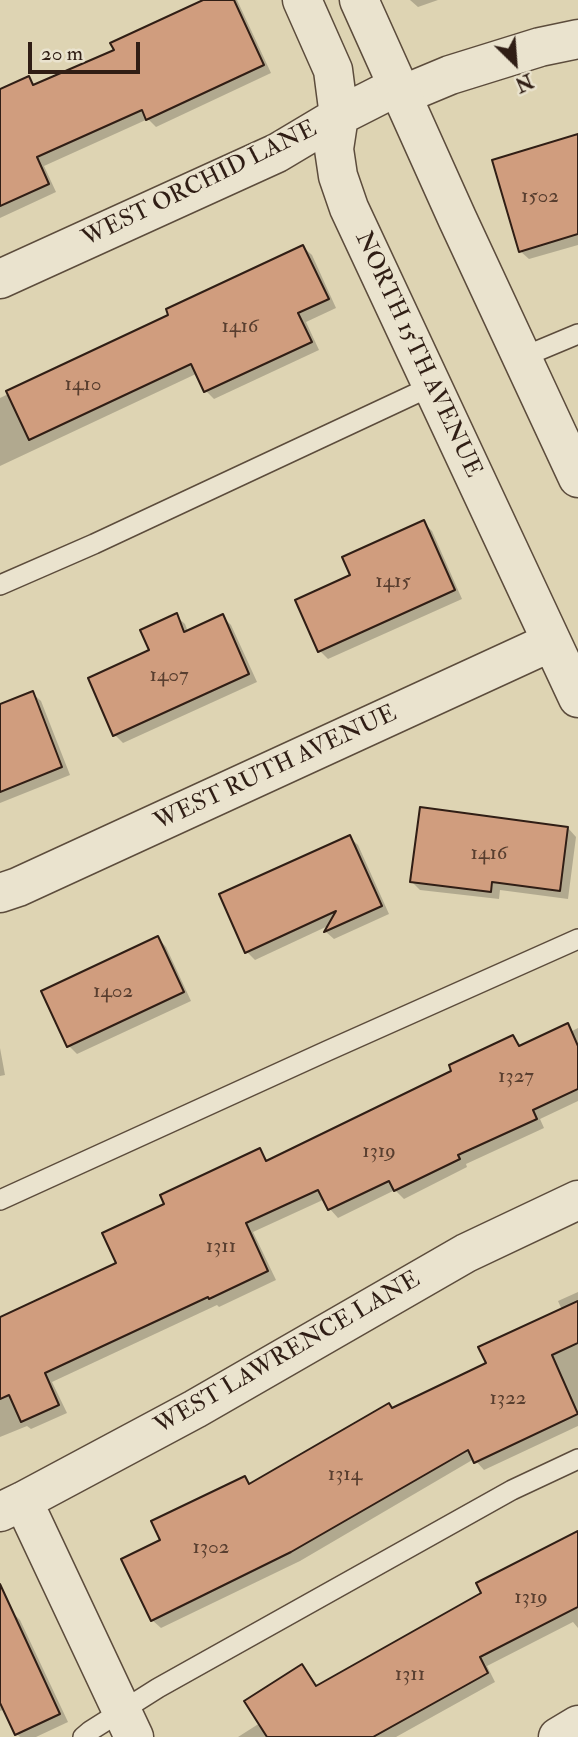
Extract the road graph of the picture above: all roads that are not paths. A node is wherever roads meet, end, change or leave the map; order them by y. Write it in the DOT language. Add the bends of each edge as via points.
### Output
graph roads {
  1 [pos="302,0"];
  2 [pos="359,0"];
  3 [pos="578,39"];
  4 [pos="400,90"];
  5 [pos="339,116"];
  6 [pos="0,279"];
  7 [pos="578,334"];
  8 [pos="523,357"];
  9 [pos="432,386"];
  10 [pos="578,478"];
  11 [pos="0,585"];
  12 [pos="551,642"];
  13 [pos="578,698"];
  14 [pos="0,893"];
  15 [pos="578,939"];
  16 [pos="0,1200"];
  17 [pos="578,1200"];
  18 [pos="578,1459"];
  19 [pos="11,1506"];
  20 [pos="128,1724"];
  21 [pos="578,1726"];
  22 [pos="83,1737"];
  23 [pos="558,1737"];
  1 -- 5 [label="street, NORTH 15TH AVENUE" via="333,70"];
  2 -- 4 [label="street"];
  3 -- 4 [label="street, WEST ORCHID LANE"];
  4 -- 5 [label="street, WEST ORCHID LANE"];
  4 -- 8 [label="street"];
  5 -- 6 [label="street, WEST ORCHID LANE" via="277,153"];
  5 -- 9 [label="street, NORTH 15TH AVENUE" via="334,149 349,208"];
  7 -- 8 [label="lane"];
  8 -- 10 [label="street"];
  9 -- 11 [label="lane"];
  9 -- 12 [label="street, NORTH 15TH AVENUE"];
  12 -- 13 [label="street, NORTH 15TH AVENUE"];
  12 -- 14 [label="street, WEST RUTH AVENUE"];
  15 -- 16 [label="lane"];
  17 -- 19 [label="street, WEST LAWRENCE LANE" via="466,1253 207,1403"];
  18 -- 20 [label="lane" via="512,1490 158,1688"];
  19 -- 20 [label="street"];
  20 -- 22 [label="lane" via="90,1731"];
  21 -- 23 [label="street"];
}
